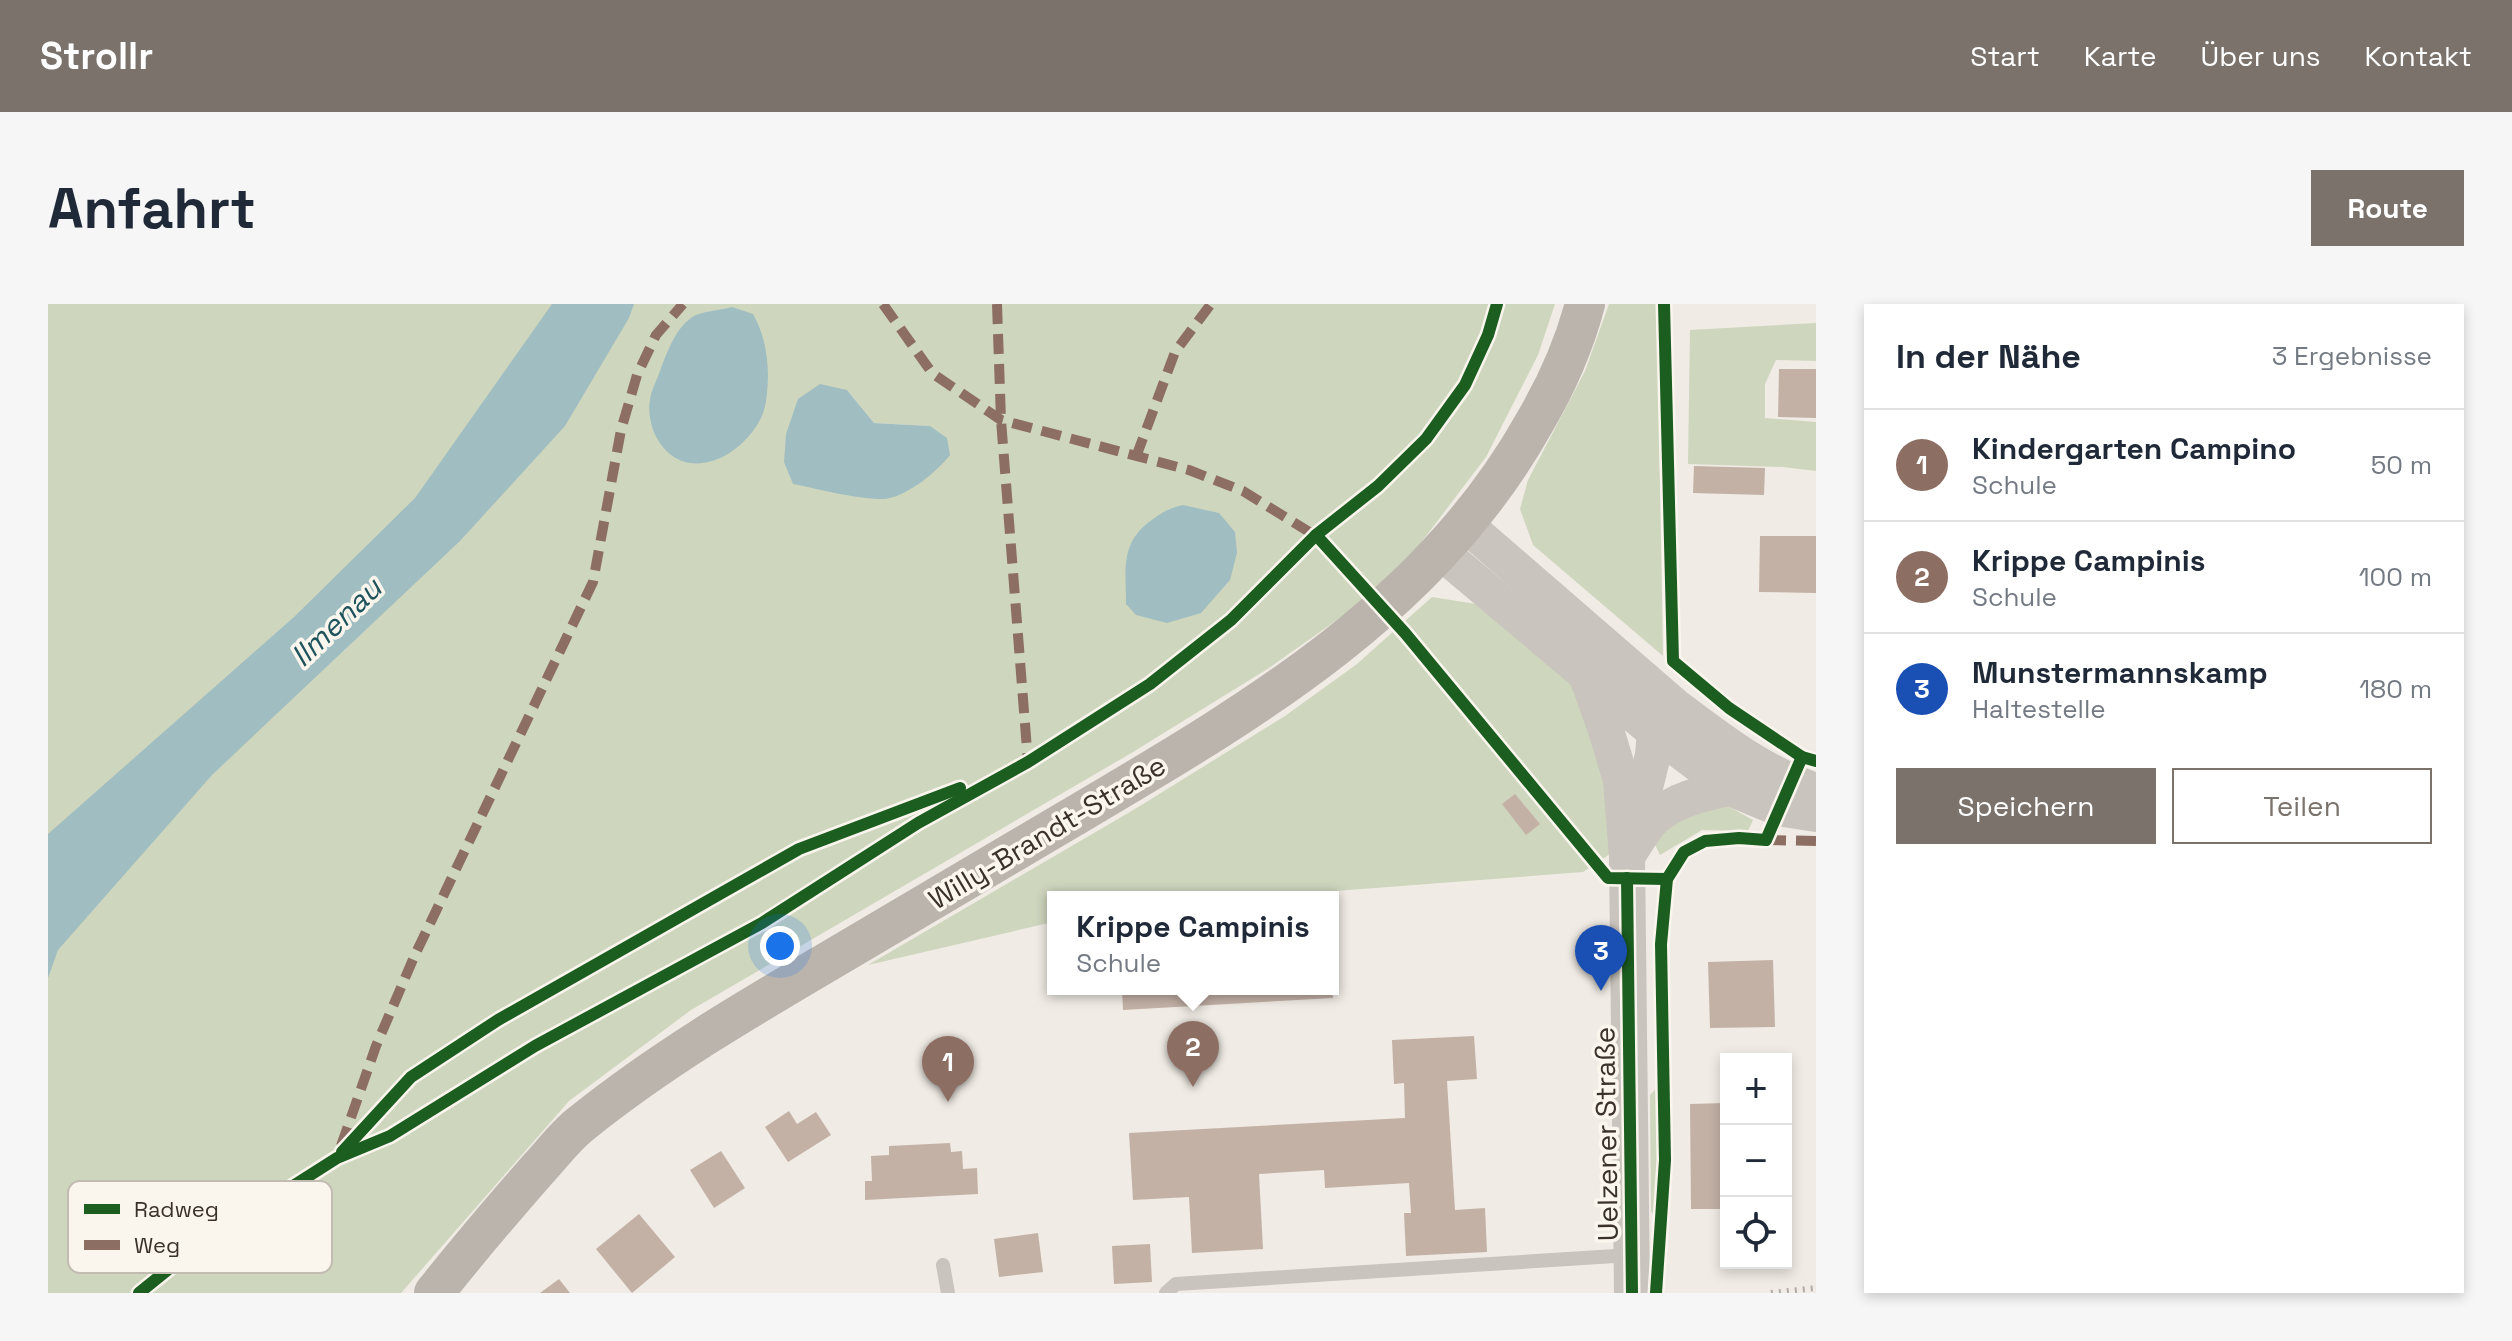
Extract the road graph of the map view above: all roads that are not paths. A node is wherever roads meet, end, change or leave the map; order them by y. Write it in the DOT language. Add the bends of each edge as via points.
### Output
graph roads {
  1 [pos="1585,304"];
  2 [pos="1454,539"];
  3 [pos="1586,674"];
  4 [pos="1655,732"];
  5 [pos="1621,780"];
  6 [pos="1730,788"];
  7 [pos="1816,791"];
  8 [pos="1816,814"];
  9 [pos="1627,856"];
  10 [pos="1631,1255"];
  11 [pos="943,1265"];
  12 [pos="434,1293"];
  13 [pos="948,1293"];
  14 [pos="1166,1293"];
  15 [pos="1632,1293"];
  1 -- 2 [label="main road, Willy-Brandt-Straße" via="1543,407 1496,485"];
  2 -- 3 [label="street"];
  2 -- 7 [label="street" via="1749,761"];
  2 -- 12 [label="main road, Willy-Brandt-Straße" via="1343,642 1275,692 703,1035 579,1125"];
  3 -- 4 [label="street"];
  3 -- 5 [label="street, Uelzener Straße"];
  4 -- 5 [label="street" via="1635,747"];
  4 -- 6 [label="street"];
  4 -- 9 [label="street, Uelzener Straße"];
  5 -- 9 [label="street, Uelzener Straße"];
  6 -- 8 [label="street" via="1778,808"];
  6 -- 9 [label="street" via="1678,803 1652,819"];
  9 -- 10 [label="street, Uelzener Straße"];
  10 -- 14 [label="lane" via="1176,1284"];
  10 -- 15 [label="street, Uelzener Straße"];
  11 -- 13 [label="lane"];
}
